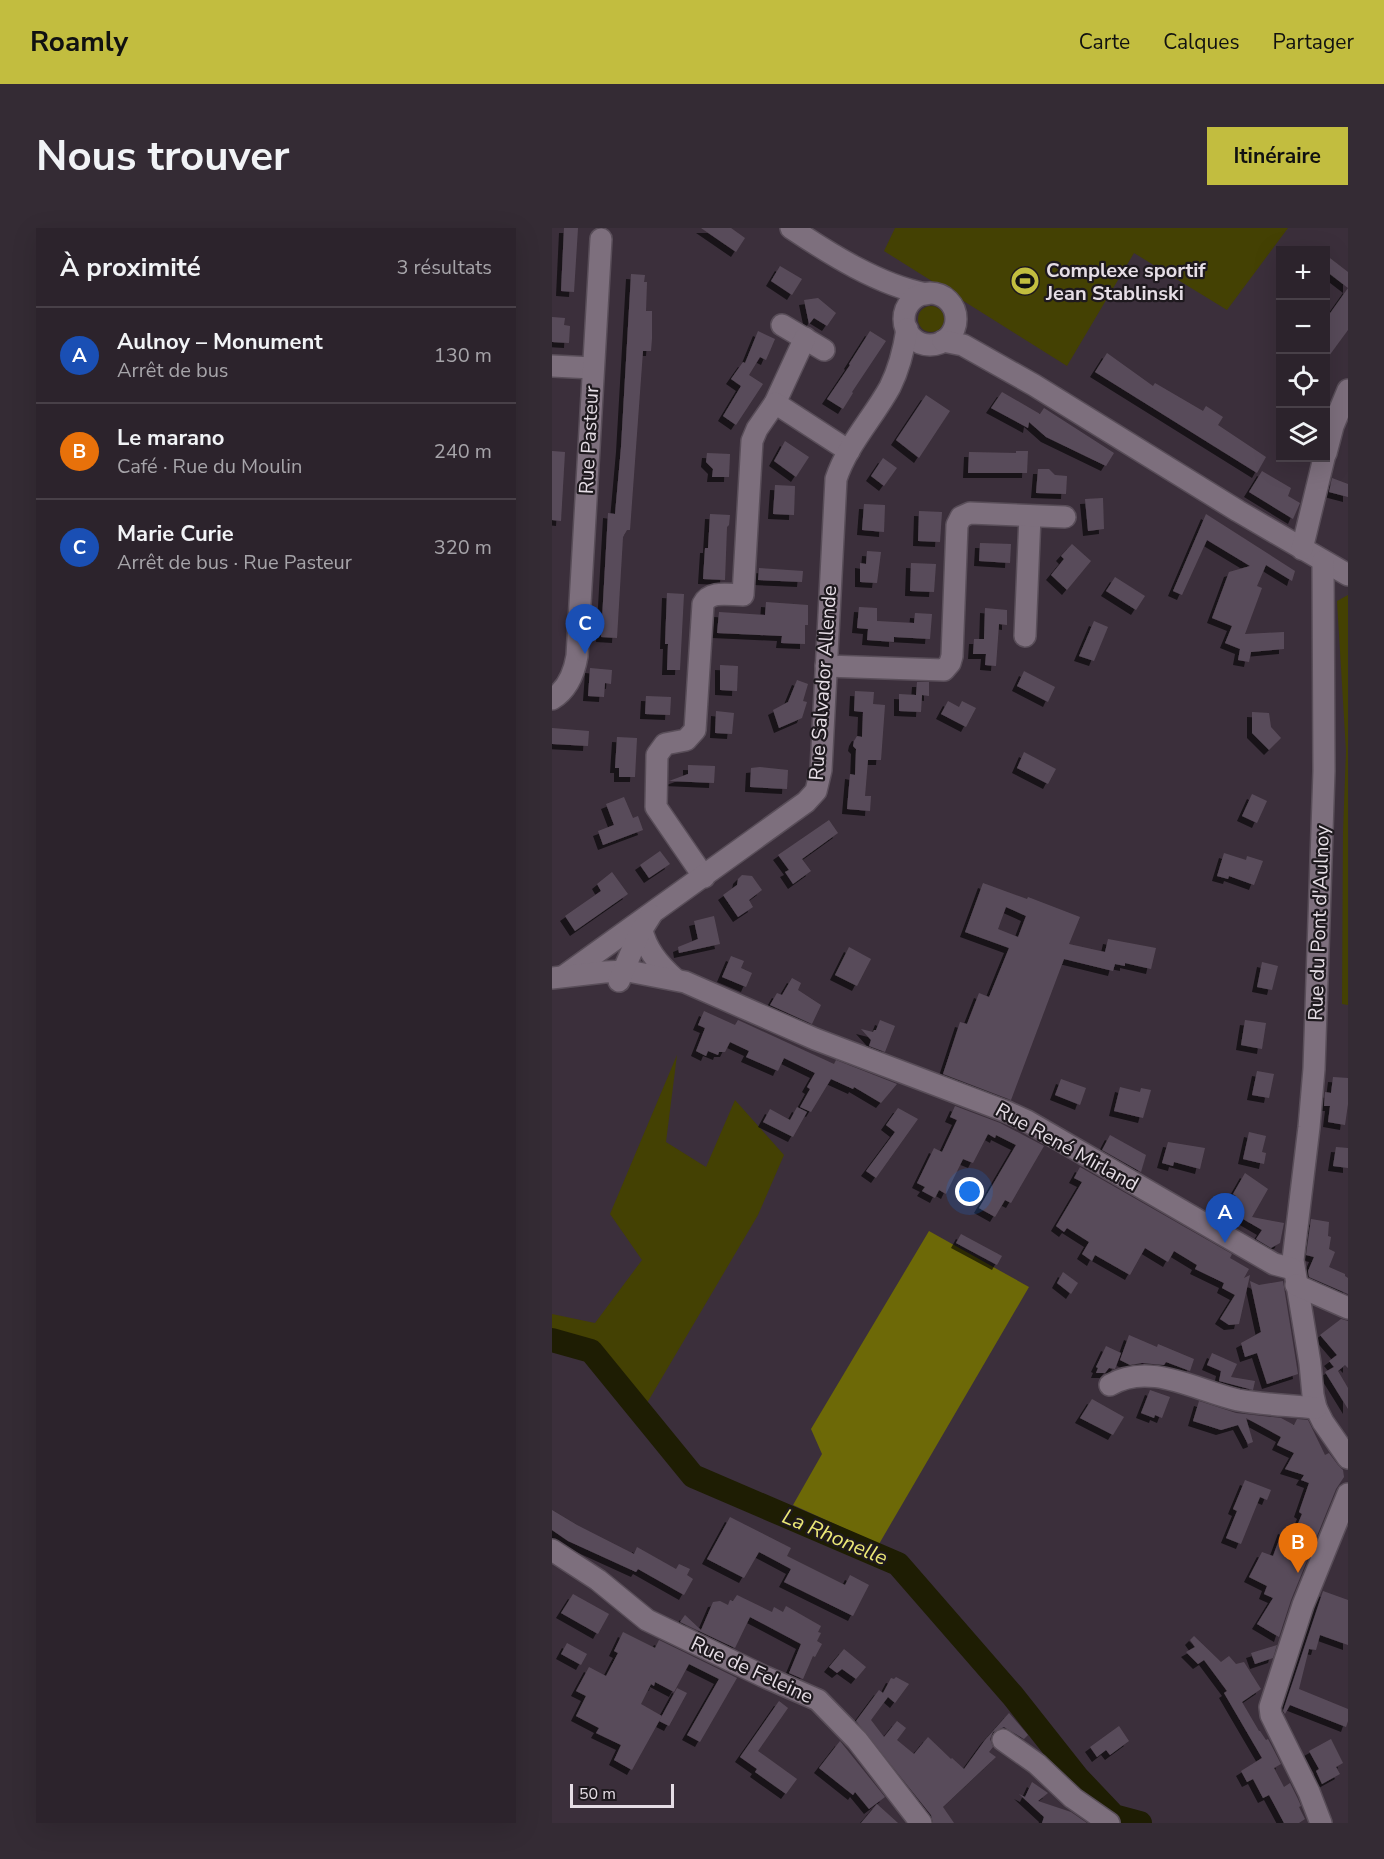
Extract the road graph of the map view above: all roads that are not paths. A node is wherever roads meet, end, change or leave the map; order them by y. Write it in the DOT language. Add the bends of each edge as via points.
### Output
graph roads {
  1 [pos="791,228"];
  2 [pos="601,238"];
  3 [pos="843,261"];
  4 [pos="926,294"];
  5 [pos="954,309"];
  6 [pos="906,323"];
  7 [pos="782,324"];
  8 [pos="805,338"];
  9 [pos="939,343"];
  10 [pos="824,350"];
  11 [pos="552,366"];
  12 [pos="593,368"];
  13 [pos="891,384"];
  14 [pos="1034,385"];
  15 [pos="1348,390"];
  16 [pos="775,404"];
  17 [pos="1330,438"];
  18 [pos="849,451"];
  19 [pos="1323,462"];
  20 [pos="1030,516"];
  21 [pos="1065,517"];
  22 [pos="1302,549"];
  23 [pos="1323,561"];
  24 [pos="1348,575"];
  25 [pos="1025,636"];
  26 [pos="578,641"];
  27 [pos="826,666"];
  28 [pos="552,679"];
  29 [pos="552,699"];
  30 [pos="704,877"];
  31 [pos="647,922"];
  32 [pos="615,938"];
  33 [pos="619,975"];
  34 [pos="556,979"];
  35 [pos="675,979"];
  36 [pos="731,1003"];
  37 [pos="1295,1277"];
  38 [pos="1348,1308"];
  39 [pos="1110,1384"];
  40 [pos="1316,1408"];
  41 [pos="1348,1458"];
  42 [pos="1348,1494"];
  43 [pos="552,1550"];
  44 [pos="1003,1740"];
  45 [pos="921,1823"];
  46 [pos="1109,1823"];
  47 [pos="1321,1823"];
  1 -- 3 [label="street"];
  2 -- 12 [label="street, Rue Pasteur"];
  3 -- 4 [label="street"];
  3 -- 6 [label="street" via="892,299"];
  4 -- 5 [label="street" via="943,296"];
  4 -- 6 [label="street" via="912,301"];
  5 -- 9 [label="street" via="955,326 951,335"];
  5 -- 14 [label="street" via="971,331"];
  6 -- 9 [label="street" via="918,342"];
  6 -- 13 [label="street" via="902,353"];
  7 -- 8 [label="street"];
  8 -- 10 [label="street"];
  8 -- 16 [label="street"];
  9 -- 13 [label="street" via="911,361"];
  9 -- 14 [label="street" via="963,345"];
  11 -- 12 [label="street"];
  12 -- 26 [label="street, Rue Pasteur"];
  13 -- 18 [label="street, Rue Salvador Allende"];
  14 -- 22 [label="street"];
  15 -- 17 [label="street"];
  16 -- 18 [label="street"];
  16 -- 30 [label="street" via="757,429 751,449 750,596 712,595 705,600 695,730 686,740 665,744 657,755 656,807"];
  18 -- 27 [label="street, Rue Salvador Allende" via="835,486"];
  19 -- 22 [label="street"];
  20 -- 21 [label="street"];
  20 -- 25 [label="street"];
  20 -- 27 [label="street" via="970,513 959,519 952,656 946,669"];
  22 -- 23 [label="street"];
  23 -- 24 [label="street"];
  23 -- 37 [label="street, Rue du Pont d'Aulnoy" via="1324,771 1318,986 1311,1114 1294,1241"];
  26 -- 28 [label="street, Rue Pasteur" via="568,662"];
  26 -- 29 [label="street, Rue Pasteur" via="569,681"];
  27 -- 30 [label="street, Rue Salvador Allende" via="816,790 806,802"];
  30 -- 31 [label="street, Rue Salvador Allende"];
  31 -- 32 [label="street, Rue Salvador Allende"];
  31 -- 33 [label="street"];
  31 -- 35 [label="street, Rue René Mirland" via="647,947"];
  32 -- 33 [label="street" via="612,954"];
  32 -- 34 [label="street, Rue Salvador Allende"];
  33 -- 34 [label="street, Rue René Mirland"];
  33 -- 35 [label="street, Rue René Mirland"];
  33 -- 36 [label="street, Rue René Mirland"];
  35 -- 36 [label="street, Rue René Mirland"];
  36 -- 37 [label="street, Rue René Mirland" via="1005,1111"];
  37 -- 38 [label="street, Rue René Mirland"];
  37 -- 40 [label="street, Rue du Pont d'Aulnoy"];
  39 -- 40 [label="street" via="1126,1378 1156,1376 1237,1399"];
  40 -- 41 [label="street"];
  42 -- 47 [label="street" via="1300,1614 1270,1711"];
  43 -- 45 [label="street, Rue de Feleine" via="653,1623 818,1700 857,1740"];
  44 -- 46 [label="street"];
}
